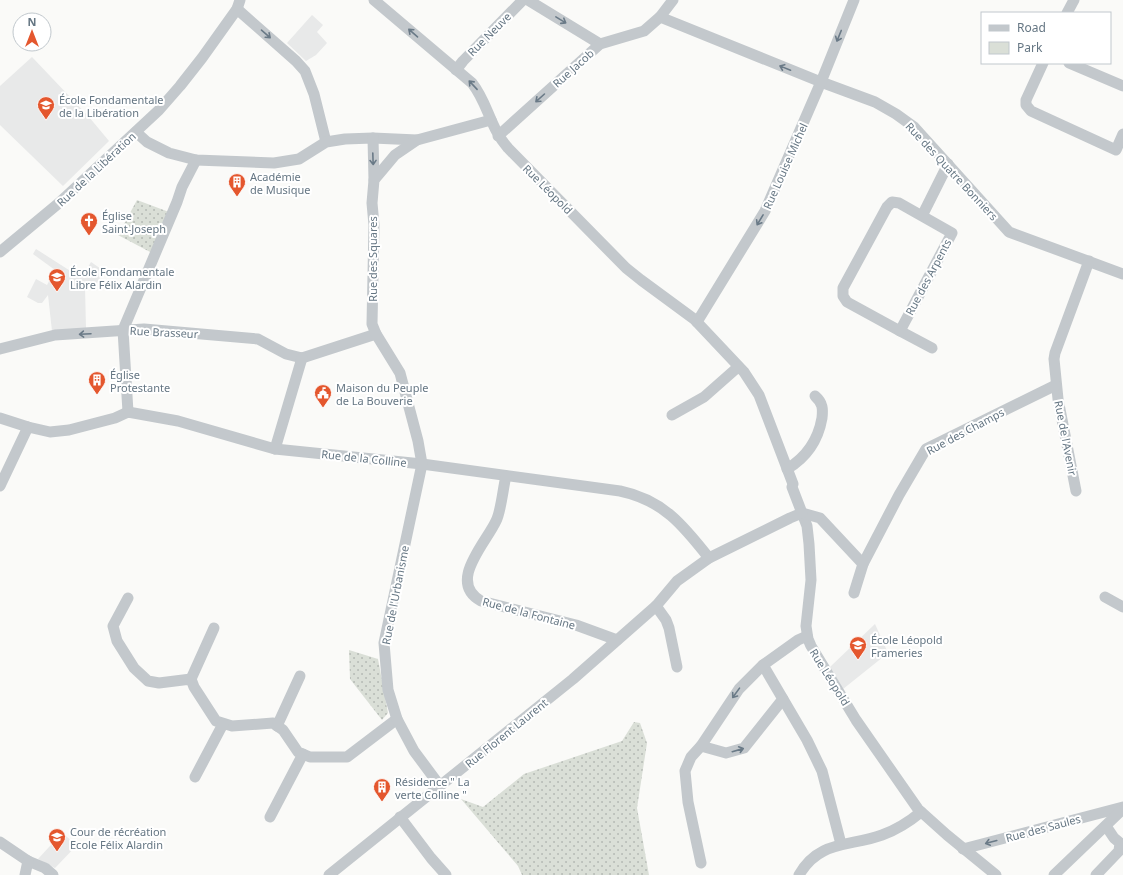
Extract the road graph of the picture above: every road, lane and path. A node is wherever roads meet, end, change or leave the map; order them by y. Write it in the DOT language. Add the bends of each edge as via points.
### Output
graph roads {
  1 [pos="374,0"];
  2 [pos="523,0"];
  3 [pos="528,0"];
  4 [pos="673,0"];
  5 [pos="854,0"];
  6 [pos="1074,0"];
  7 [pos="238,4"];
  8 [pos="1068,12"];
  9 [pos="660,17"];
  10 [pos="600,44"];
  11 [pos="1043,64"];
  12 [pos="1071,64"];
  13 [pos="456,70"];
  14 [pos="821,82"];
  15 [pos="1123,86"];
  16 [pos="491,120"];
  17 [pos="136,132"];
  18 [pos="1123,134"];
  19 [pos="498,136"];
  20 [pos="373,138"];
  21 [pos="417,140"];
  22 [pos="326,142"];
  23 [pos="196,160"];
  24 [pos="948,164"];
  25 [pos="374,180"];
  26 [pos="922,216"];
  27 [pos="0,252"];
  28 [pos="1089,261"];
  29 [pos="1123,274"];
  30 [pos="698,322"];
  31 [pos="123,330"];
  32 [pos="900,330"];
  33 [pos="376,334"];
  34 [pos="932,348"];
  35 [pos="0,349"];
  36 [pos="302,358"];
  37 [pos="738,367"];
  38 [pos="1056,384"];
  39 [pos="815,396"];
  40 [pos="128,412"];
  41 [pos="672,415"];
  42 [pos="0,418"];
  43 [pos="28,427"];
  44 [pos="275,449"];
  45 [pos="422,464"];
  46 [pos="787,470"];
  47 [pos="506,476"];
  48 [pos="0,486"];
  49 [pos="1076,491"];
  50 [pos="802,513"];
  51 [pos="709,558"];
  52 [pos="863,564"];
  53 [pos="854,593"];
  54 [pos="1105,597"];
  55 [pos="128,598"];
  56 [pos="656,606"];
  57 [pos="1123,607"];
  58 [pos="214,628"];
  59 [pos="807,636"];
  60 [pos="617,640"];
  61 [pos="763,665"];
  62 [pos="677,667"];
  63 [pos="300,676"];
  64 [pos="191,679"];
  65 [pos="783,699"];
  66 [pos="397,719"];
  67 [pos="223,724"];
  68 [pos="277,726"];
  69 [pos="700,746"];
  70 [pos="303,754"];
  71 [pos="195,776"];
  72 [pos="440,786"];
  73 [pos="1123,808"];
  74 [pos="921,812"];
  75 [pos="270,817"];
  76 [pos="400,817"];
  77 [pos="1106,826"];
  78 [pos="0,842"];
  79 [pos="841,844"];
  80 [pos="963,849"];
  81 [pos="28,861"];
  82 [pos="701,863"];
  83 [pos="332,874"];
  84 [pos="26,875"];
  85 [pos="53,875"];
  86 [pos="446,875"];
  87 [pos="799,875"];
  88 [pos="996,875"];
  89 [pos="1054,875"];
  90 [pos="1096,875"];
  13 -- 1 [label="street, Rue Léopold, one-way"];
  2 -- 13 [label="street, Rue Neuve"];
  3 -- 10 [label="street, one-way"];
  4 -- 9 [label="street, Rue Jacob"];
  5 -- 14 [label="street, Rue Louise Michel, one-way"];
  6 -- 8 [label="street"];
  7 -- 17 [label="street, Rue de la Libération" via="180,86"];
  7 -- 22 [label="street, one-way" via="305,71 314,94"];
  9 -- 10 [label="street, Rue Jacob" via="644,31"];
  14 -- 9 [label="street, Rue des Quatre Bonniers, one-way"];
  10 -- 19 [label="street, Rue Jacob, one-way"];
  11 -- 18 [label="street" via="1026,100 1026,105 1031,111 1116,150"];
  12 -- 15 [label="street"];
  16 -- 13 [label="street, Rue Léopold, one-way" via="479,92"];
  14 -- 24 [label="street, Rue des Quatre Bonniers" via="875,102 896,114 914,127"];
  14 -- 30 [label="street, Rue Louise Michel, one-way" via="765,211"];
  16 -- 19 [label="street, Rue Léopold"];
  16 -- 21 [label="street"];
  17 -- 23 [label="street" via="158,148"];
  17 -- 27 [label="street, Rue de la Libération" via="59,203"];
  19 -- 30 [label="street, Rue Léopold" via="632,274"];
  20 -- 21 [label="street"];
  20 -- 22 [label="street"];
  20 -- 25 [label="street, Rue des Squares, one-way"];
  21 -- 25 [label="street" via="395,155"];
  22 -- 23 [label="street" via="299,159 274,163"];
  23 -- 31 [label="street" via="182,187 178,202"];
  24 -- 26 [label="street"];
  24 -- 28 [label="street, Rue des Quatre Bonniers" via="1009,232"];
  25 -- 33 [label="street, Rue des Squares" via="372,324"];
  26 -- 32 [label="street, Rue des Arpents" via="952,233"];
  26 -- 32 [label="street, Rue des Arpents" via="899,203 892,202 843,288 843,296 847,302"];
  28 -- 29 [label="street, Rue des Quatre Bonniers"];
  28 -- 38 [label="street" via="1055,353"];
  30 -- 37 [label="street, Rue Léopold"];
  31 -- 35 [label="street, Rue Brasseur, one-way" via="55,335"];
  31 -- 36 [label="street, Rue Brasseur" via="144,329 258,339 286,354"];
  31 -- 40 [label="street"];
  32 -- 34 [label="street, Rue des Arpents"];
  33 -- 36 [label="street"];
  33 -- 45 [label="street, Rue des Squares" via="400,373"];
  36 -- 44 [label="street"];
  37 -- 41 [label="street" via="704,397"];
  37 -- 46 [label="street, Rue Léopold" via="759,395"];
  38 -- 49 [label="street, Rue de l'Avenir"];
  38 -- 52 [label="street, Rue des Champs" via="926,449"];
  39 -- 46 [label="street" via="823,408 819,433 808,452"];
  40 -- 43 [label="street" via="69,430 50,432"];
  40 -- 44 [label="street, Rue de la Colline" via="178,421"];
  42 -- 43 [label="street"];
  43 -- 48 [label="street"];
  44 -- 45 [label="street, Rue de la Colline"];
  45 -- 47 [label="street, Rue de la Colline"];
  45 -- 66 [label="street, Rue de l'Urbanisme" via="384,643 388,690"];
  46 -- 50 [label="street, Rue Léopold"];
  47 -- 51 [label="street, Rue de la Colline" via="635,494 671,514"];
  47 -- 60 [label="street, Rue de la Fontaine" via="497,521 478,550 470,568 468,588 471,594 481,601 576,624"];
  50 -- 51 [label="street"];
  50 -- 52 [label="street" via="820,518"];
  50 -- 59 [label="street, Rue Léopold" via="808,531 810,556"];
  51 -- 56 [label="street" via="677,581"];
  52 -- 53 [label="street, Rue des Champs"];
  54 -- 57 [label="street"];
  55 -- 64 [label="street" via="113,626 117,641 134,668 148,681 153,682"];
  56 -- 60 [label="street"];
  56 -- 62 [label="street" via="669,628"];
  58 -- 64 [label="street"];
  59 -- 61 [label="street"];
  59 -- 74 [label="street, Rue Léopold" via="856,720"];
  60 -- 72 [label="street, Rue Florent Laurent"];
  61 -- 65 [label="street"];
  61 -- 69 [label="street, one-way" via="739,689"];
  63 -- 68 [label="street"];
  64 -- 67 [label="street" via="216,721"];
  69 -- 65 [label="street, one-way" via="726,753 744,748"];
  65 -- 79 [label="street" via="822,771"];
  66 -- 70 [label="street" via="347,756 310,757"];
  66 -- 72 [label="street, Rue de l'Urbanisme" via="414,751"];
  67 -- 68 [label="street"];
  67 -- 71 [label="street"];
  68 -- 70 [label="street" via="283,730 298,752"];
  69 -- 82 [label="street" via="685,770 688,802"];
  70 -- 75 [label="street"];
  72 -- 76 [label="street, Rue Florent Laurent"];
  73 -- 77 [label="street, Rue des Saules"];
  73 -- 80 [label="street, Rue des Saules, one-way"];
  74 -- 79 [label="street" via="908,822 882,835"];
  74 -- 80 [label="street, Rue Léopold"];
  76 -- 83 [label="street, Rue Florent Laurent"];
  76 -- 86 [label="street"];
  77 -- 89 [label="street, Rue des Saules"];
  77 -- 90 [label="street" via="1120,843 1120,851"];
  78 -- 81 [label="street"];
  79 -- 87 [label="street" via="822,851"];
  80 -- 88 [label="street, Rue Léopold"];
  81 -- 84 [label="street"];
  81 -- 85 [label="street" via="45,868"];
}
